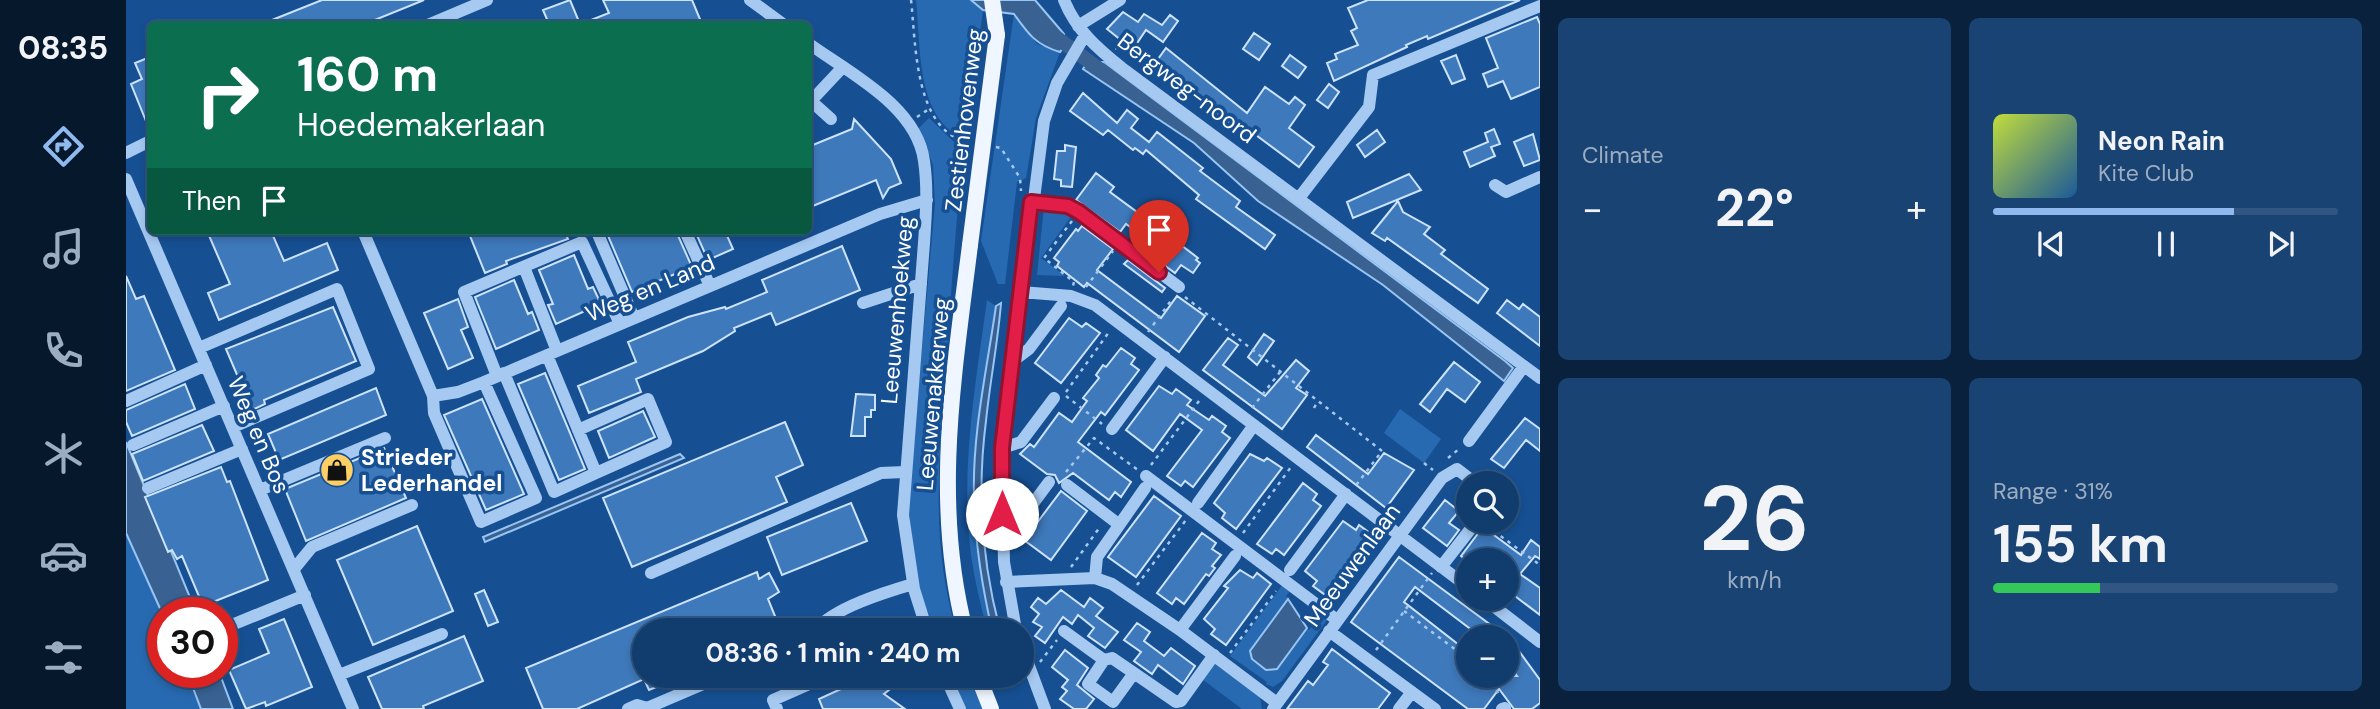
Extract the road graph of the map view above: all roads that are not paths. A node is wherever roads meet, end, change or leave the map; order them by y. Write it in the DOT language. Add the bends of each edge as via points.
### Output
graph roads {
  1 [pos="487,0"];
  2 [pos="750,0"];
  3 [pos="992,0"];
  4 [pos="1003,0"];
  5 [pos="1064,0"];
  6 [pos="1120,0"];
  7 [pos="1540,6"];
  8 [pos="769,20"];
  9 [pos="437,21"];
  10 [pos="1082,31"];
  11 [pos="997,35"];
  12 [pos="812,46"];
  13 [pos="842,68"];
  14 [pos="812,98"];
  15 [pos="812,102"];
  16 [pos="831,119"];
  17 [pos="126,134"];
  18 [pos="147,142"];
  19 [pos="129,151"];
  20 [pos="1540,177"];
  21 [pos="126,178"];
  22 [pos="1495,185"];
  23 [pos="1299,198"];
  24 [pos="927,200"];
  25 [pos="1031,202"];
  26 [pos="147,227"];
  27 [pos="150,235"];
  28 [pos="365,235"];
  29 [pos="598,235"];
  30 [pos="687,235"];
  31 [pos="970,245"];
  32 [pos="524,267"];
  33 [pos="921,284"];
  34 [pos="710,286"];
  35 [pos="1179,288"];
  36 [pos="1021,292"];
  37 [pos="1070,300"];
  38 [pos="863,303"];
  39 [pos="634,318"];
  40 [pos="620,324"];
  41 [pos="199,348"];
  42 [pos="552,353"];
  43 [pos="1165,357"];
  44 [pos="1013,361"];
  45 [pos="206,366"];
  46 [pos="1522,369"];
  47 [pos="500,375"];
  48 [pos="1540,378"];
  49 [pos="484,382"];
  50 [pos="433,396"];
  51 [pos="1059,396"];
  52 [pos="126,401"];
  53 [pos="223,405"];
  54 [pos="1250,421"];
  55 [pos="233,427"];
  56 [pos="1112,429"];
  57 [pos="578,430"];
  58 [pos="385,438"];
  59 [pos="1469,441"];
  60 [pos="133,445"];
  61 [pos="1002,448"];
  62 [pos="242,449"];
  63 [pos="1460,471"];
  64 [pos="905,472"];
  65 [pos="596,473"];
  66 [pos="148,488"];
  67 [pos="260,490"];
  68 [pos="1346,494"];
  69 [pos="412,505"];
  70 [pos="1195,507"];
  71 [pos="1113,520"];
  72 [pos="1466,534"];
  73 [pos="1400,536"];
  74 [pos="1002,537"];
  75 [pos="1235,550"];
  76 [pos="1440,566"];
  77 [pos="294,569"];
  78 [pos="651,573"];
  79 [pos="1287,575"];
  80 [pos="1095,578"];
  81 [pos="1456,578"];
  82 [pos="1006,582"];
  83 [pos="913,584"];
  84 [pos="305,596"];
  85 [pos="1500,611"];
  86 [pos="828,618"];
  87 [pos="923,618"];
  88 [pos="962,618"];
  89 [pos="1014,618"];
  90 [pos="238,623"];
  91 [pos="1333,625"];
  92 [pos="1180,630"];
  93 [pos="1064,631"];
  94 [pos="442,634"];
  95 [pos="1540,642"];
  96 [pos="1219,659"];
  97 [pos="1104,660"];
  98 [pos="1134,673"];
  99 [pos="339,676"];
  100 [pos="1034,681"];
  101 [pos="694,688"];
  102 [pos="800,688"];
  103 [pos="950,688"];
  104 [pos="983,688"];
  105 [pos="1412,692"];
  106 [pos="1275,706"];
  107 [pos="353,709"];
  108 [pos="628,709"];
  109 [pos="777,709"];
  110 [pos="960,709"];
  111 [pos="991,709"];
  112 [pos="1045,709"];
  113 [pos="1399,709"];
  114 [pos="1435,709"];
  1 -- 9 [label="street"];
  2 -- 8 [label="street"];
  3 -- 11 [label="main road"];
  4 -- 11 [label="main road, Zestienhovenweg"];
  5 -- 10 [label="street, Bergweg-noord"];
  6 -- 10 [label="street"];
  7 -- 23 [label="street" via="1373,75 1369,107"];
  10 -- 23 [label="street, Bergweg-noord" via="1122,68"];
  10 -- 25 [label="street" via="1044,121"];
  11 -- 31 [label="main road, Zestienhovenweg, bridge"];
  12 -- 13 [label="street, Leeuwenhoekweg"];
  13 -- 14 [label="street"];
  13 -- 24 [label="street, Leeuwenhoekweg" via="889,102 909,123 924,158"];
  15 -- 16 [label="street"];
  17 -- 19 [label="street"];
  18 -- 19 [label="street"];
  20 -- 22 [label="street" via="1506,192"];
  21 -- 26 [label="street, Weg en Bos"];
  23 -- 46 [label="street, Bergweg-noord"];
  24 -- 33 [label="street, Leeuwenhoekweg"];
  24 -- 34 [label="street, Weg en Land" via="880,214"];
  25 -- 35 [label="street" via="1068,206 1079,212"];
  25 -- 36 [label="street"];
  27 -- 41 [label="street, Weg en Bos"];
  28 -- 50 [label="street"];
  29 -- 39 [label="street"];
  30 -- 34 [label="street"];
  31 -- 88 [label="main road, Leeuwenakkerweg" via="946,477 952,568"];
  32 -- 40 [label="street" via="582,242"];
  32 -- 42 [label="street"];
  32 -- 47 [label="street" via="464,292"];
  33 -- 38 [label="street"];
  33 -- 64 [label="street, Leeuwenhoekweg"];
  34 -- 39 [label="street, Weg en Land"];
  36 -- 37 [label="street"];
  36 -- 44 [label="street"];
  37 -- 43 [label="street" via="1117,321"];
  37 -- 44 [label="street"];
  39 -- 40 [label="street, Weg en Land"];
  40 -- 42 [label="street, Weg en Land"];
  41 -- 45 [label="street, Weg en Bos"];
  41 -- 55 [label="street" via="337,289 369,369"];
  42 -- 47 [label="street, Weg en Land"];
  42 -- 57 [label="street"];
  43 -- 54 [label="street"];
  43 -- 56 [label="street"];
  44 -- 61 [label="street"];
  45 -- 52 [label="street"];
  45 -- 53 [label="street, Weg en Bos"];
  46 -- 48 [label="street, Bergweg-noord"];
  46 -- 59 [label="street"];
  47 -- 49 [label="street, Weg en Land"];
  47 -- 65 [label="street" via="554,492"];
  49 -- 50 [label="street, Weg en Land"];
  49 -- 50 [label="street" via="536,498 481,522 434,413"];
  51 -- 61 [label="street" via="1021,442"];
  53 -- 55 [label="street, Weg en Bos"];
  53 -- 60 [label="street"];
  54 -- 68 [label="street"];
  54 -- 70 [label="street"];
  55 -- 62 [label="street, Weg en Bos"];
  57 -- 65 [label="street"];
  57 -- 65 [label="street" via="648,399 666,442"];
  58 -- 67 [label="street"];
  61 -- 74 [label="street"];
  62 -- 66 [label="street"];
  62 -- 67 [label="street, Weg en Bos"];
  63 -- 73 [label="street, Meeuwenlaan" via="1439,475"];
  64 -- 78 [label="street" via="881,473"];
  64 -- 83 [label="street, Leeuwenhoekweg" via="904,515"];
  67 -- 77 [label="street, Weg en Bos"];
  68 -- 73 [label="street"];
  68 -- 79 [label="street"];
  69 -- 77 [label="street" via="312,547"];
  70 -- 71 [label="street" via="1145,479"];
  70 -- 75 [label="street"];
  71 -- 74 [label="street" via="1058,483"];
  71 -- 80 [label="street" via="1097,557"];
  72 -- 76 [label="street"];
  73 -- 76 [label="street"];
  73 -- 91 [label="street, Meeuwenlaan"];
  74 -- 82 [label="street"];
  75 -- 79 [label="street"];
  75 -- 92 [label="street"];
  76 -- 81 [label="street"];
  77 -- 84 [label="street, Weg en Bos"];
  79 -- 91 [label="street"];
  80 -- 82 [label="street"];
  80 -- 92 [label="street" via="1130,595"];
  82 -- 89 [label="street"];
  83 -- 86 [label="street"];
  83 -- 87 [label="street, Leeuwenhoekweg"];
  84 -- 90 [label="street"];
  84 -- 99 [label="street, Weg en Bos"];
  85 -- 95 [label="street"];
  91 -- 105 [label="street"];
  91 -- 106 [label="street, Meeuwenlaan"];
  92 -- 96 [label="street"];
  93 -- 97 [label="street"];
  94 -- 99 [label="street"];
  96 -- 98 [label="street" via="1176,702"];
  96 -- 106 [label="street"];
  97 -- 98 [label="street" via="1112,658"];
  97 -- 98 [label="street" via="1088,684 1113,702"];
  99 -- 107 [label="street, Weg en Bos"];
  100 -- 112 [label="street"];
  101 -- 108 [label="street" via="647,708 637,705"];
  102 -- 109 [label="street" via="773,700"];
  103 -- 110 [label="street"];
  104 -- 111 [label="main road"];
  105 -- 113 [label="street"];
  105 -- 114 [label="street"];
}
